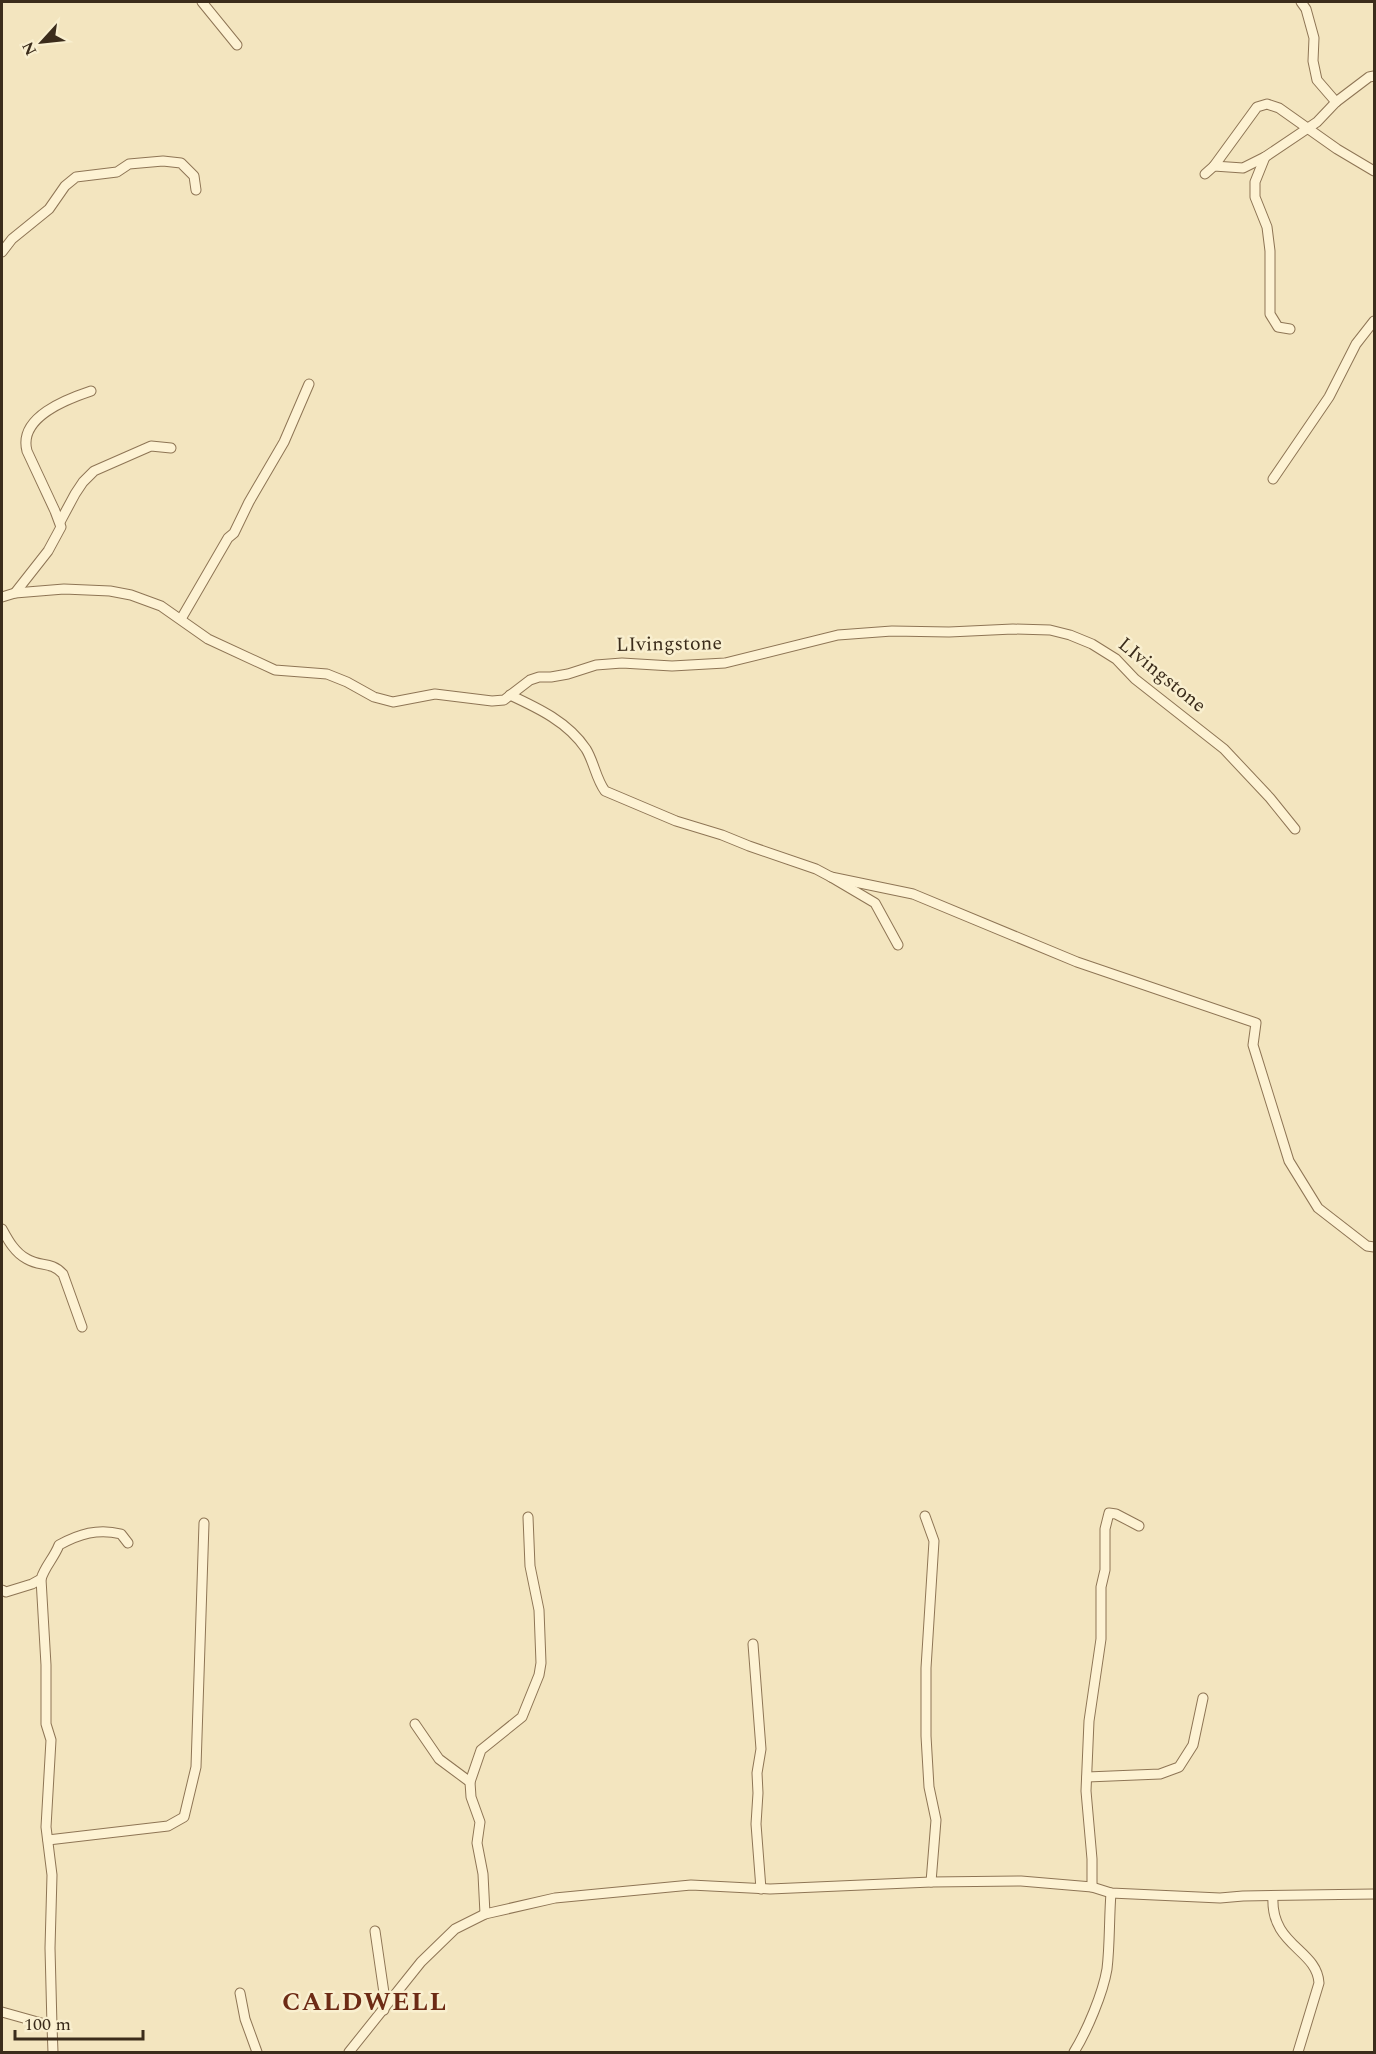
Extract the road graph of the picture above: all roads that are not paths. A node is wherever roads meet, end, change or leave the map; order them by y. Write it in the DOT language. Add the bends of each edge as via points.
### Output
graph roads {
  1 [pos="202,2"];
  2 [pos="1301,2"];
  3 [pos="237,45"];
  4 [pos="1374,76"];
  5 [pos="1336,102"];
  6 [pos="1308,129"];
  7 [pos="1265,157"];
  8 [pos="1214,166"];
  9 [pos="1374,171"];
  10 [pos="1205,174"];
  11 [pos="196,189"];
  12 [pos="2,252"];
  13 [pos="1374,321"];
  14 [pos="1290,329"];
  15 [pos="309,384"];
  16 [pos="92,391"];
  17 [pos="171,448"];
  18 [pos="1273,479"];
  19 [pos="60,522"];
  20 [pos="15,592"];
  21 [pos="2,597"];
  22 [pos="181,619"];
  23 [pos="510,695"];
  24 [pos="1295,829"];
  25 [pos="831,877"];
  26 [pos="898,945"];
  27 [pos="2,1228"];
  28 [pos="1374,1247"];
  29 [pos="82,1327"];
  30 [pos="925,1516"];
  31 [pos="528,1517"];
  32 [pos="204,1523"];
  33 [pos="1139,1526"];
  34 [pos="128,1543"];
  35 [pos="41,1579"];
  36 [pos="2,1590"];
  37 [pos="753,1644"];
  38 [pos="1203,1698"];
  39 [pos="415,1724"];
  40 [pos="1087,1778"];
  41 [pos="470,1782"];
  42 [pos="48,1840"];
  43 [pos="931,1882"];
  44 [pos="1092,1887"];
  45 [pos="761,1889"];
  46 [pos="1110,1893"];
  47 [pos="1374,1894"];
  48 [pos="1273,1896"];
  49 [pos="485,1914"];
  50 [pos="375,1931"];
  51 [pos="240,1993"];
  52 [pos="384,2010"];
  53 [pos="2,2012"];
  54 [pos="52,2026"];
  55 [pos="53,2052"];
  56 [pos="257,2052"];
  57 [pos="350,2052"];
  58 [pos="1074,2052"];
  59 [pos="1298,2052"];
  1 -- 3 [label="street"];
  2 -- 5 [label="street" via="1314,38 1317,80"];
  4 -- 5 [label="street"];
  5 -- 6 [label="street"];
  6 -- 7 [label="street"];
  6 -- 8 [label="street" via="1279,108 1267,104 1257,107"];
  6 -- 9 [label="street"];
  7 -- 8 [label="street" via="1243,168"];
  7 -- 14 [label="street" via="1255,182 1255,197 1267,227 1270,314 1278,327"];
  8 -- 10 [label="street"];
  11 -- 12 [label="street" via="194,176 181,163 172,162 129,164 117,172 76,177 49,210 12,239"];
  13 -- 18 [label="street" via="1356,344 1329,397"];
  15 -- 22 [label="street" via="280,450"];
  16 -- 19 [label="street" via="53,407 25,438 27,451"];
  17 -- 19 [label="street" via="151,446 94,471 75,494"];
  19 -- 20 [label="street" via="55,540"];
  20 -- 21 [label="street, LIvingstone"];
  20 -- 22 [label="street, LIvingstone" via="121,592 147,599"];
  22 -- 23 [label="street, LIvingstone" via="208,639 275,670 327,674 383,700 393,702 435,694 492,701"];
  23 -- 24 [label="street, LIvingstone" via="530,680 596,665 725,663 838,634 1050,630 1092,644 1116,659 1135,679 1224,749"];
  23 -- 25 [label="street" via="572,731 586,749 605,791"];
  25 -- 26 [label="street" via="875,903"];
  25 -- 28 [label="street" via="913,894 1077,962 1256,1023 1253,1045 1289,1161 1318,1208 1367,1246"];
  27 -- 29 [label="street" via="17,1252 28,1260 50,1264 63,1274"];
  30 -- 43 [label="street" via="934,1541 926,1668 929,1786 936,1820"];
  31 -- 41 [label="street" via="541,1664 522,1717 481,1750"];
  32 -- 42 [label="street" via="196,1767 184,1817 168,1826"];
  33 -- 40 [label="street" via="1109,1513"];
  34 -- 35 [label="street" via="122,1534 113,1532 79,1534 59,1545"];
  35 -- 36 [label="street" via="6,1592"];
  35 -- 42 [label="street" via="46,1724 51,1740"];
  37 -- 45 [label="street" via="761,1749 756,1824"];
  38 -- 40 [label="street" via="1193,1745 1179,1767 1160,1774"];
  39 -- 41 [label="street" via="439,1759"];
  40 -- 44 [label="street"];
  41 -- 49 [label="street" via="480,1822 477,1843"];
  42 -- 54 [label="street" via="52,1875"];
  43 -- 44 [label="street" via="1021,1881"];
  43 -- 45 [label="street"];
  44 -- 46 [label="street"];
  45 -- 49 [label="street" via="691,1885 609,1892 555,1898"];
  46 -- 48 [label="street"];
  46 -- 58 [label="street" via="1107,1968 1102,1991"];
  47 -- 48 [label="street"];
  48 -- 59 [label="street" via="1276,1922 1318,1972 1319,1983"];
  49 -- 52 [label="street" via="442,1940"];
  50 -- 52 [label="street"];
  51 -- 56 [label="street"];
  52 -- 57 [label="street"];
  53 -- 54 [label="street"];
  54 -- 55 [label="street"];
}
